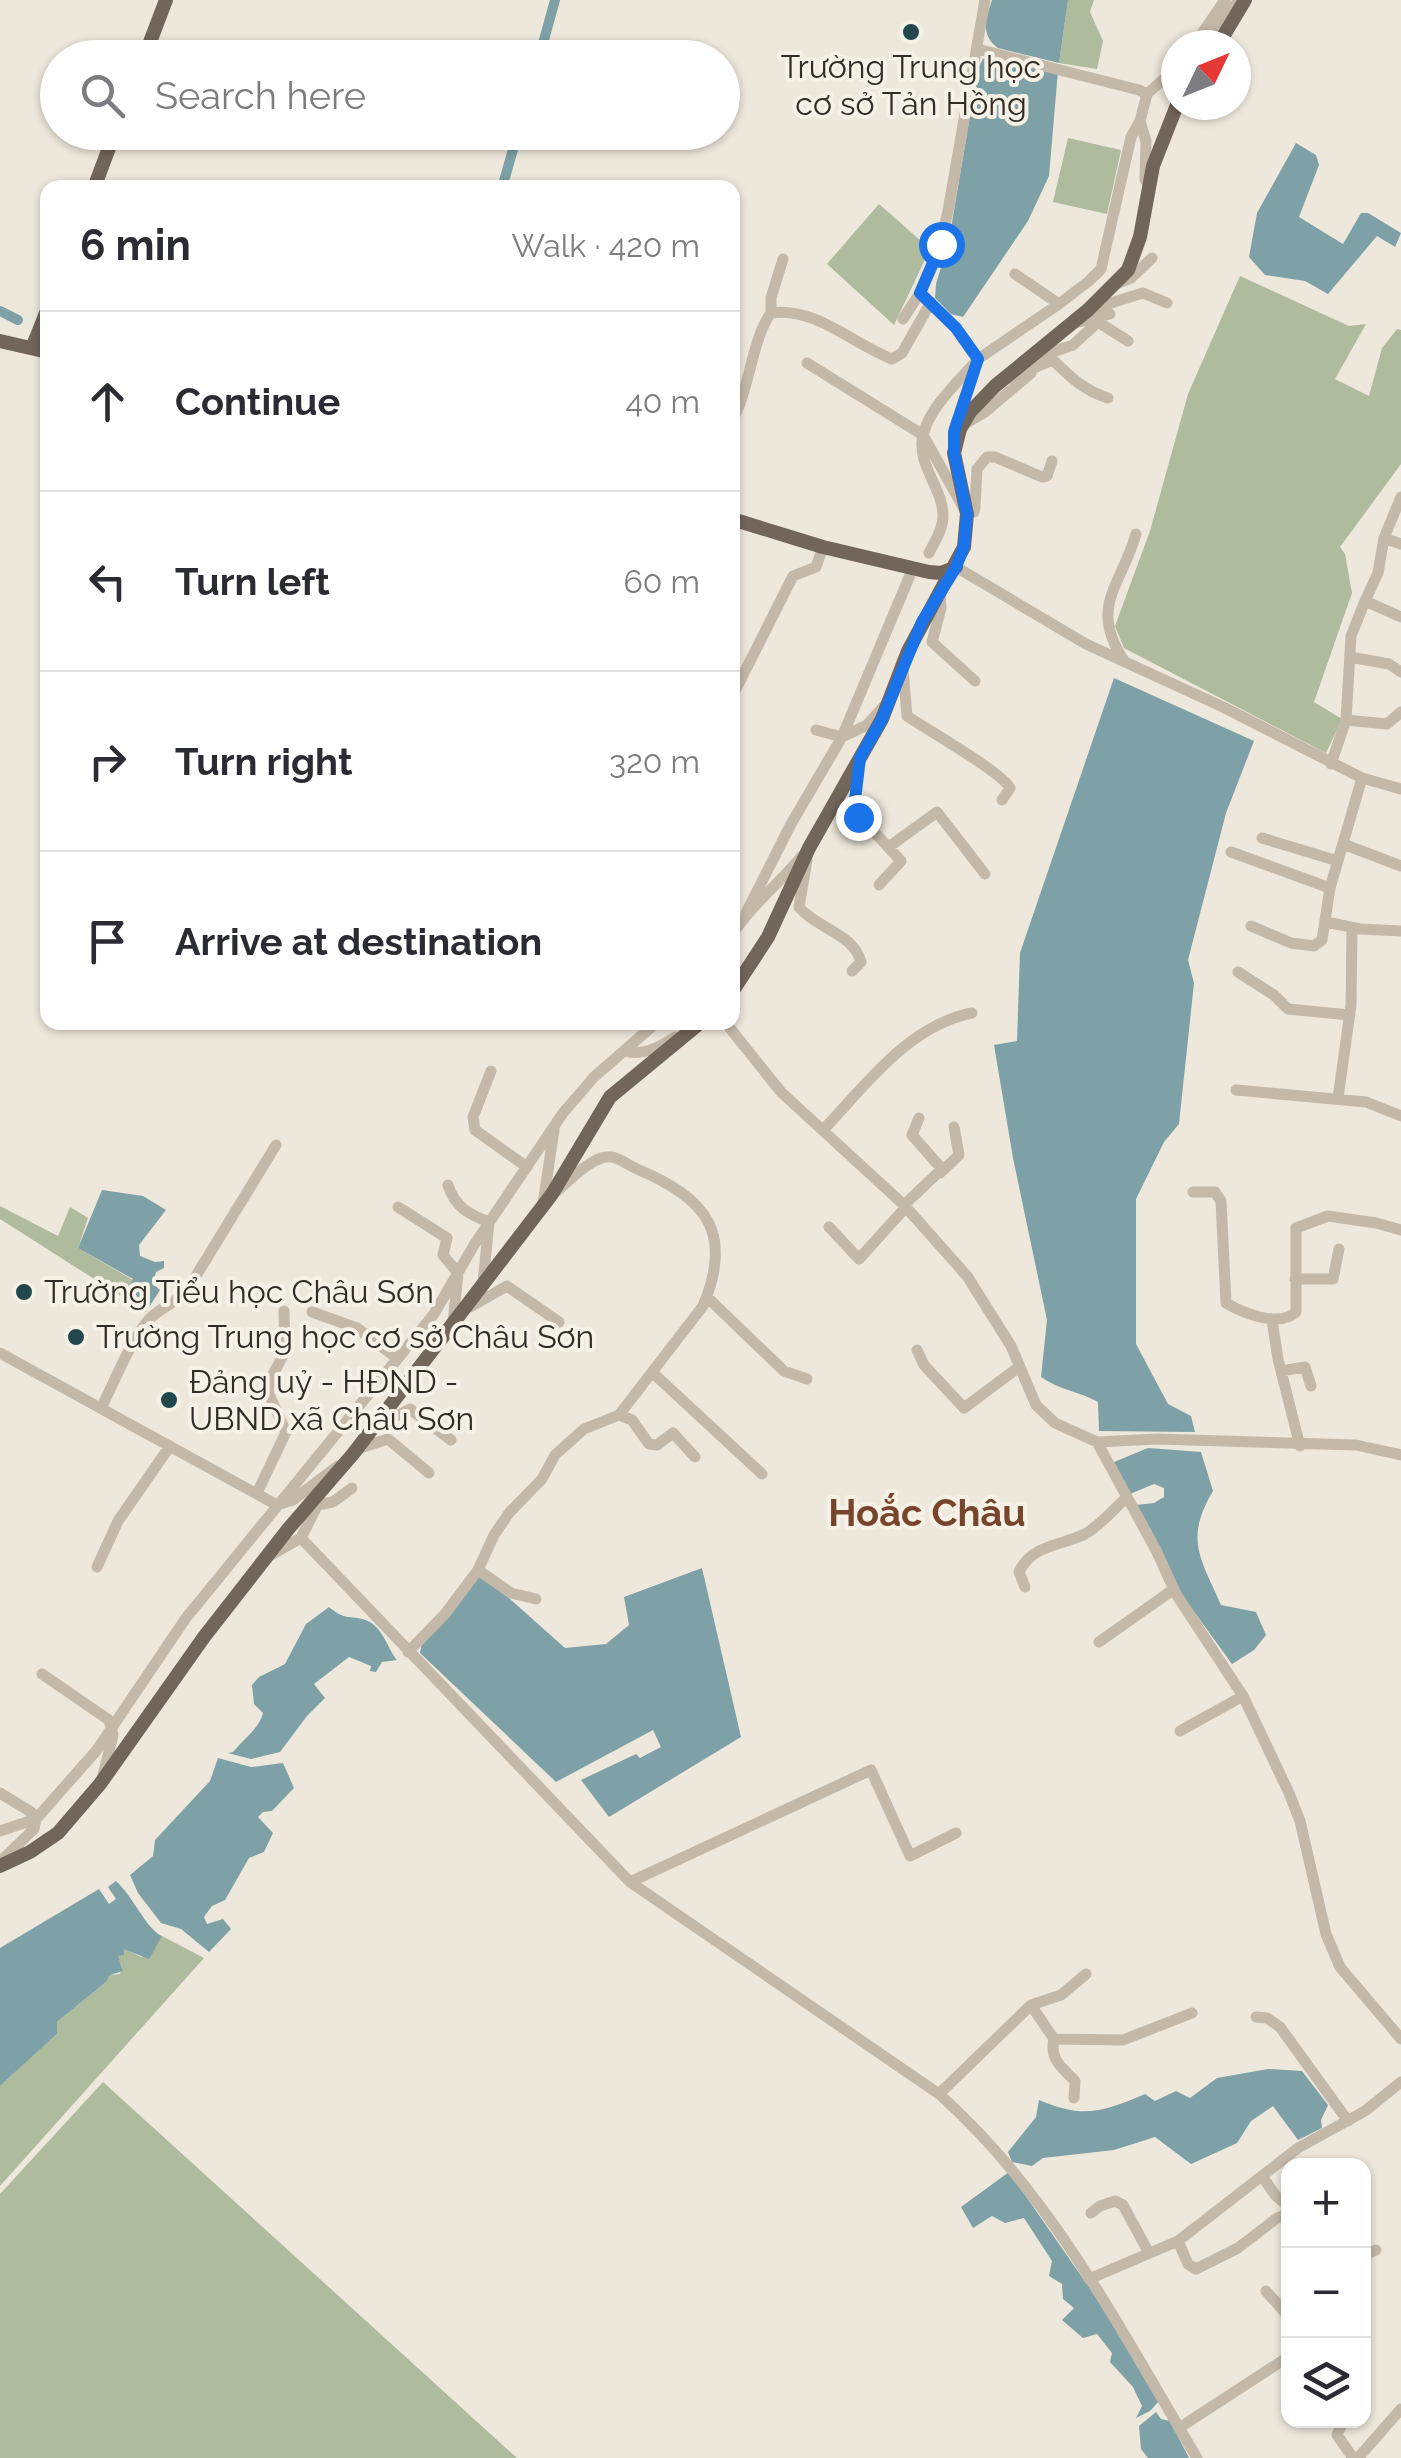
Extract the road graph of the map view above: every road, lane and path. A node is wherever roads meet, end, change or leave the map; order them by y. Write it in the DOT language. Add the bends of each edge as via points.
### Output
graph roads {
  1 [pos="166,0"];
  2 [pos="985,0"];
  3 [pos="1225,0"];
  4 [pos="1242,0"];
  5 [pos="1204,30"];
  6 [pos="1217,30"];
  7 [pos="1226,30"];
  8 [pos="151,40"];
  9 [pos="977,48"];
  10 [pos="1161,81"];
  11 [pos="1147,94"];
  12 [pos="1171,120"];
  13 [pos="1140,121"];
  14 [pos="108,150"];
  15 [pos="97,180"];
  16 [pos="1146,202"];
  17 [pos="1152,258"];
  18 [pos="783,259"];
  19 [pos="1014,274"];
  20 [pos="1146,277"];
  21 [pos="1110,289"];
  22 [pos="925,297"];
  23 [pos="1167,303"];
  24 [pos="1059,304"];
  25 [pos="1088,310"];
  26 [pos="771,313"];
  27 [pos="1110,314"];
  28 [pos="903,319"];
  29 [pos="1071,324"];
  30 [pos="0,340"];
  31 [pos="1128,341"];
  32 [pos="40,350"];
  33 [pos="978,359"];
  34 [pos="808,364"];
  35 [pos="1031,364"];
  36 [pos="1108,398"];
  37 [pos="740,403"];
  38 [pos="963,424"];
  39 [pos="923,435"];
  40 [pos="955,444"];
  41 [pos="1052,461"];
  42 [pos="1401,496"];
  43 [pos="967,514"];
  44 [pos="740,522"];
  45 [pos="1136,534"];
  46 [pos="1384,538"];
  47 [pos="1401,544"];
  48 [pos="824,548"];
  49 [pos="929,554"];
  50 [pos="956,567"];
  51 [pos="913,568"];
  52 [pos="940,592"];
  53 [pos="1365,602"];
  54 [pos="1401,617"];
  55 [pos="1350,658"];
  56 [pos="1124,662"];
  57 [pos="903,666"];
  58 [pos="1401,672"];
  59 [pos="740,681"];
  60 [pos="975,681"];
  61 [pos="892,698"];
  62 [pos="1401,712"];
  63 [pos="1346,720"];
  64 [pos="816,730"];
  65 [pos="842,737"];
  66 [pos="860,758"];
  67 [pos="1331,764"];
  68 [pos="1362,778"];
  69 [pos="1401,789"];
  70 [pos="1002,800"];
  71 [pos="1262,838"];
  72 [pos="1343,844"];
  73 [pos="890,846"];
  74 [pos="809,848"];
  75 [pos="1231,852"];
  76 [pos="1338,861"];
  77 [pos="1401,866"];
  78 [pos="985,874"];
  79 [pos="879,886"];
  80 [pos="1330,888"];
  81 [pos="746,913"];
  82 [pos="740,920"];
  83 [pos="1326,922"];
  84 [pos="1251,926"];
  85 [pos="1352,928"];
  86 [pos="1401,931"];
  87 [pos="852,971"];
  88 [pos="1238,972"];
  89 [pos="740,980"];
  90 [pos="972,1012"];
  91 [pos="1350,1015"];
  92 [pos="648,1030"];
  93 [pos="689,1030"];
  94 [pos="692,1030"];
  95 [pos="731,1030"];
  96 [pos="624,1051"];
  97 [pos="492,1071"];
  98 [pos="1236,1090"];
  99 [pos="1338,1098"];
  100 [pos="1401,1116"];
  101 [pos="919,1118"];
  102 [pos="554,1126"];
  103 [pos="954,1127"];
  104 [pos="824,1130"];
  105 [pos="276,1144"];
  106 [pos="527,1167"];
  107 [pos="940,1173"];
  108 [pos="448,1184"];
  109 [pos="1193,1192"];
  110 [pos="547,1199"];
  111 [pos="905,1206"];
  112 [pos="398,1208"];
  113 [pos="490,1222"];
  114 [pos="829,1227"];
  115 [pos="1401,1230"];
  116 [pos="1339,1250"];
  117 [pos="458,1273"];
  118 [pos="1295,1279"];
  119 [pos="483,1283"];
  120 [pos="707,1297"];
  121 [pos="284,1311"];
  122 [pos="312,1312"];
  123 [pos="456,1319"];
  124 [pos="1272,1320"];
  125 [pos="559,1322"];
  126 [pos="917,1350"];
  127 [pos="0,1353"];
  128 [pos="398,1358"];
  129 [pos="1019,1366"];
  130 [pos="1281,1371"];
  131 [pos="653,1372"];
  132 [pos="807,1380"];
  133 [pos="1311,1386"];
  134 [pos="100,1408"];
  135 [pos="620,1415"];
  136 [pos="373,1429"];
  137 [pos="450,1440"];
  138 [pos="1096,1442"];
  139 [pos="170,1446"];
  140 [pos="1300,1446"];
  141 [pos="355,1452"];
  142 [pos="1401,1455"];
  143 [pos="696,1457"];
  144 [pos="429,1473"];
  145 [pos="762,1474"];
  146 [pos="352,1488"];
  147 [pos="257,1494"];
  148 [pos="1127,1497"];
  149 [pos="277,1504"];
  150 [pos="312,1506"];
  151 [pos="300,1538"];
  152 [pos="266,1558"];
  153 [pos="97,1567"];
  154 [pos="478,1570"];
  155 [pos="1025,1588"];
  156 [pos="1174,1589"];
  157 [pos="536,1598"];
  158 [pos="1099,1642"];
  159 [pos="408,1652"];
  160 [pos="42,1674"];
  161 [pos="1243,1696"];
  162 [pos="111,1727"];
  163 [pos="1180,1731"];
  164 [pos="100,1784"];
  165 [pos="0,1793"];
  166 [pos="36,1819"];
  167 [pos="0,1831"];
  168 [pos="956,1832"];
  169 [pos="0,1864"];
  170 [pos="630,1882"];
  171 [pos="1086,1974"];
  172 [pos="1031,2005"];
  173 [pos="1192,2012"];
  174 [pos="1256,2016"];
  175 [pos="1401,2038"];
  176 [pos="1054,2040"];
  177 [pos="1401,2082"];
  178 [pos="938,2094"];
  179 [pos="1074,2098"];
  180 [pos="1348,2121"];
  181 [pos="1297,2158"];
  182 [pos="1281,2166"];
  183 [pos="1262,2176"];
  184 [pos="1281,2200"];
  185 [pos="1091,2213"];
  186 [pos="1281,2218"];
  187 [pos="1178,2241"];
  188 [pos="1149,2253"];
  189 [pos="1089,2278"];
  190 [pos="1266,2291"];
  191 [pos="1281,2308"];
  192 [pos="1281,2362"];
  193 [pos="1401,2409"];
  194 [pos="1179,2428"];
  195 [pos="1340,2428"];
  196 [pos="1197,2458"];
  197 [pos="1356,2458"];
  1 -- 8 [label="main road"];
  2 -- 9 [label="street"];
  3 -- 5 [label="street"];
  4 -- 6 [label="street"];
  4 -- 7 [label="main road"];
  9 -- 11 [label="street"];
  9 -- 22 [label="street"];
  10 -- 11 [label="street"];
  11 -- 13 [label="street"];
  12 -- 16 [label="main road"];
  13 -- 16 [label="street"];
  13 -- 24 [label="street" via="1101,268"];
  14 -- 15 [label="main road"];
  16 -- 21 [label="main road" via="1134,260"];
  17 -- 21 [label="street"];
  18 -- 26 [label="street"];
  19 -- 24 [label="street"];
  20 -- 21 [label="street"];
  21 -- 25 [label="main road"];
  22 -- 26 [label="street" via="902,353 892,359 833,328"];
  22 -- 28 [label="street"];
  22 -- 33 [label="street"];
  23 -- 25 [label="street" via="1143,293"];
  24 -- 33 [label="street"];
  25 -- 29 [label="main road"];
  26 -- 37 [label="street"];
  27 -- 29 [label="street"];
  29 -- 35 [label="main road"];
  30 -- 32 [label="main road"];
  31 -- 35 [label="street" via="1098,322 1073,344"];
  33 -- 39 [label="street"];
  33 -- 40 [label="street"];
  34 -- 39 [label="street"];
  35 -- 36 [label="street" via="1053,360 1072,380"];
  35 -- 38 [label="main road" via="999,383"];
  35 -- 38 [label="street" via="1013,391"];
  38 -- 40 [label="main road"];
  39 -- 43 [label="street"];
  39 -- 49 [label="street" via="926,469 943,512"];
  40 -- 43 [label="main road"];
  41 -- 43 [label="street" via="1044,478 987,457 977,469 974,512"];
  42 -- 46 [label="street"];
  43 -- 50 [label="main road"];
  44 -- 48 [label="main road"];
  45 -- 56 [label="street" via="1106,617"];
  46 -- 47 [label="street"];
  46 -- 53 [label="street"];
  48 -- 51 [label="main road"];
  48 -- 59 [label="street" via="816,567 793,576"];
  50 -- 51 [label="main road" via="941,573"];
  50 -- 52 [label="main road"];
  50 -- 56 [label="street"];
  51 -- 65 [label="street"];
  52 -- 57 [label="main road"];
  52 -- 60 [label="street" via="932,642"];
  53 -- 54 [label="street"];
  53 -- 55 [label="street" via="1352,630"];
  55 -- 58 [label="street"];
  55 -- 63 [label="street"];
  56 -- 67 [label="street"];
  57 -- 61 [label="main road"];
  57 -- 70 [label="street" via="907,716 1000,774 1010,788"];
  61 -- 65 [label="street" via="867,725"];
  61 -- 66 [label="main road"];
  62 -- 63 [label="street" via="1386,724"];
  63 -- 67 [label="street"];
  64 -- 65 [label="street"];
  65 -- 81 [label="street"];
  66 -- 73 [label="street" via="854,810"];
  66 -- 74 [label="main road"];
  67 -- 68 [label="street"];
  68 -- 69 [label="street"];
  68 -- 72 [label="street"];
  71 -- 76 [label="street"];
  72 -- 76 [label="street"];
  72 -- 77 [label="street"];
  73 -- 78 [label="street" via="938,812"];
  73 -- 79 [label="street" via="901,861"];
  74 -- 81 [label="street"];
  74 -- 87 [label="street" via="799,908 859,954"];
  74 -- 89 [label="main road"];
  75 -- 80 [label="street"];
  76 -- 80 [label="street"];
  80 -- 83 [label="street"];
  81 -- 82 [label="street"];
  83 -- 84 [label="street" via="1322,940 1312,946"];
  83 -- 85 [label="street"];
  85 -- 86 [label="street"];
  85 -- 91 [label="street"];
  88 -- 91 [label="street" via="1288,1009"];
  90 -- 104 [label="street" via="924,1031"];
  91 -- 99 [label="street"];
  92 -- 96 [label="street"];
  93 -- 96 [label="street" via="652,1050"];
  94 -- 110 [label="main road" via="610,1097"];
  95 -- 104 [label="street" via="781,1092"];
  96 -- 102 [label="street"];
  97 -- 106 [label="street" via="472,1117 474,1130"];
  98 -- 99 [label="street"];
  99 -- 100 [label="street"];
  101 -- 107 [label="street" via="912,1136"];
  102 -- 106 [label="street"];
  102 -- 110 [label="street"];
  103 -- 107 [label="street" via="959,1155"];
  104 -- 111 [label="street"];
  105 -- 134 [label="street" via="188,1289 144,1325"];
  106 -- 113 [label="street"];
  107 -- 111 [label="street"];
  108 -- 113 [label="street" via="455,1203"];
  109 -- 124 [label="street" via="1215,1192 1221,1201 1226,1303"];
  110 -- 119 [label="main road"];
  110 -- 120 [label="street" via="600,1158 669,1181 712,1228 718,1258"];
  111 -- 114 [label="street" via="859,1259"];
  111 -- 129 [label="street" via="968,1276"];
  112 -- 117 [label="street" via="446,1236 442,1255"];
  113 -- 117 [label="street"];
  113 -- 119 [label="street"];
  115 -- 118 [label="street" via="1328,1216 1296,1228"];
  116 -- 118 [label="street" via="1333,1279"];
  117 -- 123 [label="street"];
  117 -- 128 [label="street"];
  118 -- 124 [label="street" via="1296,1312"];
  119 -- 123 [label="main road"];
  120 -- 131 [label="street"];
  120 -- 132 [label="street" via="784,1371"];
  121 -- 147 [label="street" via="286,1352 268,1392 286,1432"];
  122 -- 128 [label="street" via="357,1328"];
  123 -- 125 [label="street" via="508,1286"];
  123 -- 136 [label="main road"];
  124 -- 130 [label="street"];
  126 -- 129 [label="street" via="964,1408"];
  127 -- 134 [label="street"];
  128 -- 149 [label="street"];
  129 -- 138 [label="street" via="1036,1405"];
  130 -- 133 [label="street" via="1305,1366"];
  130 -- 140 [label="street"];
  131 -- 135 [label="street"];
  131 -- 145 [label="street"];
  134 -- 139 [label="street"];
  135 -- 143 [label="street" via="649,1444 673,1433"];
  135 -- 154 [label="street" via="584,1429 555,1455 494,1535"];
  136 -- 137 [label="street" via="410,1409"];
  136 -- 141 [label="main road"];
  138 -- 140 [label="street"];
  138 -- 148 [label="street"];
  139 -- 147 [label="street"];
  139 -- 153 [label="street" via="118,1520"];
  140 -- 142 [label="street" via="1356,1445"];
  141 -- 144 [label="street" via="388,1440"];
  141 -- 149 [label="street" via="294,1500"];
  141 -- 150 [label="main road"];
  146 -- 150 [label="street"];
  147 -- 149 [label="street"];
  148 -- 155 [label="street" via="1083,1535 1026,1560 1018,1572"];
  148 -- 156 [label="street"];
  149 -- 162 [label="street"];
  150 -- 151 [label="street"];
  150 -- 152 [label="main road"];
  151 -- 152 [label="street"];
  151 -- 159 [label="street"];
  152 -- 164 [label="main road"];
  154 -- 157 [label="street" via="511,1593"];
  154 -- 159 [label="street"];
  156 -- 158 [label="street"];
  156 -- 161 [label="street"];
  159 -- 170 [label="street"];
  160 -- 162 [label="street" via="107,1717"];
  161 -- 163 [label="street"];
  161 -- 175 [label="street" via="1300,1821 1340,1967"];
  162 -- 164 [label="street"];
  162 -- 166 [label="street"];
  164 -- 169 [label="main road" via="58,1832"];
  165 -- 166 [label="street"];
  166 -- 167 [label="street"];
  166 -- 169 [label="street"];
  168 -- 170 [label="street" via="910,1856 871,1770"];
  170 -- 178 [label="street"];
  171 -- 172 [label="street" via="1061,1995"];
  172 -- 176 [label="street"];
  172 -- 178 [label="street"];
  173 -- 176 [label="street" via="1123,2040"];
  174 -- 180 [label="street" via="1280,2027"];
  176 -- 179 [label="street" via="1058,2066 1076,2081"];
  177 -- 180 [label="street"];
  178 -- 189 [label="street" via="1008,2163"];
  180 -- 181 [label="street"];
  182 -- 183 [label="street"];
  183 -- 184 [label="street"];
  183 -- 187 [label="street"];
  185 -- 188 [label="street" via="1115,2201 1123,2205"];
  186 -- 187 [label="street" via="1196,2269"];
  187 -- 188 [label="street"];
  188 -- 189 [label="street"];
  189 -- 194 [label="street"];
  190 -- 191 [label="street"];
  192 -- 194 [label="street"];
  193 -- 197 [label="street"];
  194 -- 196 [label="street"];
  195 -- 197 [label="street" via="1337,2434"];
}
